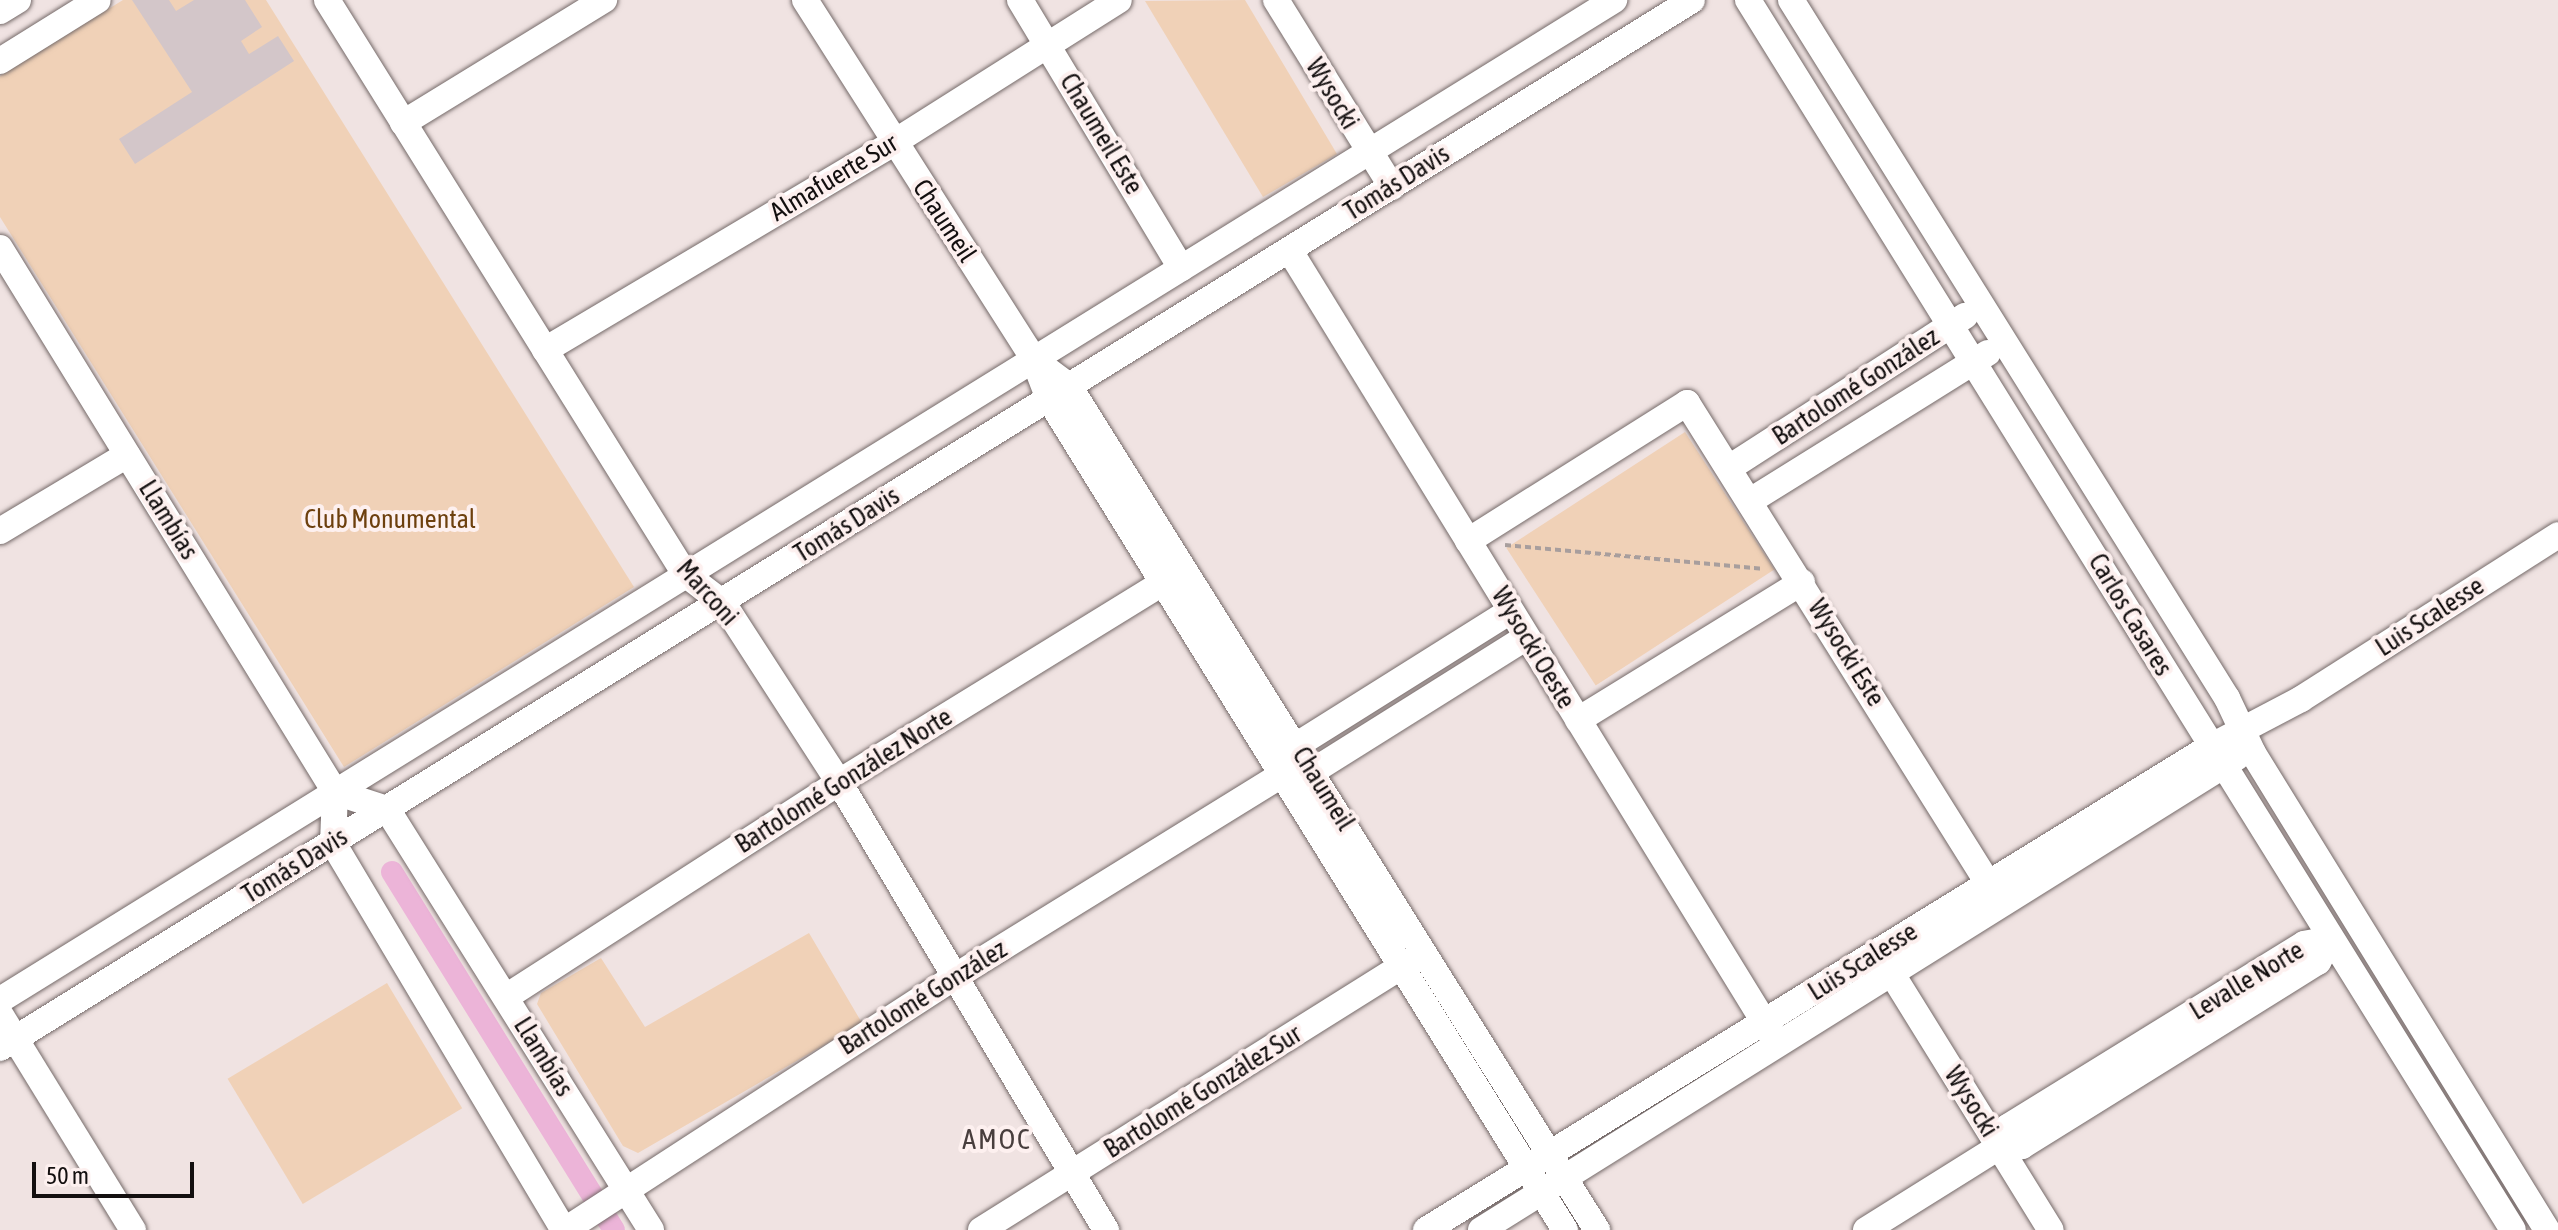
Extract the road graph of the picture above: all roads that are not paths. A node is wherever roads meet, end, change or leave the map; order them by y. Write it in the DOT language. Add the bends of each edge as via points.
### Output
graph roads {
  1 [pos="18,0"];
  2 [pos="98,0"];
  3 [pos="327,0"];
  4 [pos="604,0"];
  5 [pos="805,0"];
  6 [pos="1020,0"];
  7 [pos="1119,0"];
  8 [pos="1276,0"];
  9 [pos="1614,0"];
  10 [pos="1692,0"];
  11 [pos="1748,0"];
  12 [pos="1791,0"];
  13 [pos="0,11"];
  14 [pos="1047,45"];
  15 [pos="0,61"];
  16 [pos="403,123"];
  17 [pos="893,143"];
  18 [pos="1368,153"];
  19 [pos="1392,187"];
  20 [pos="0,248"];
  21 [pos="1290,251"];
  22 [pos="1181,268"];
  23 [pos="1981,304"];
  24 [pos="1953,325"];
  25 [pos="2005,343"];
  26 [pos="545,350"];
  27 [pos="1034,360"];
  28 [pos="1976,361"];
  29 [pos="1059,392"];
  30 [pos="127,455"];
  31 [pos="1729,468"];
  32 [pos="1750,501"];
  33 [pos="0,531"];
  34 [pos="2558,535"];
  35 [pos="1468,541"];
  36 [pos="1185,569"];
  37 [pos="685,574"];
  38 [pos="1163,582"];
  39 [pos="1802,582"];
  40 [pos="723,603"];
  41 [pos="1511,611"];
  42 [pos="1527,637"];
  43 [pos="1578,720"];
  44 [pos="2245,736"];
  45 [pos="1297,745"];
  46 [pos="2210,747"];
  47 [pos="2224,769"];
  48 [pos="1313,771"];
  49 [pos="1285,773"];
  50 [pos="839,782"];
  51 [pos="335,792"];
  52 [pos="387,809"];
  53 [pos="333,843"];
  54 [pos="1996,895"];
  55 [pos="2331,939"];
  56 [pos="1413,959"];
  57 [pos="1892,974"];
  58 [pos="956,976"];
  59 [pos="506,997"];
  60 [pos="0,1000"];
  61 [pos="0,1014"];
  62 [pos="1772,1034"];
  63 [pos="8,1044"];
  64 [pos="1999,1147"];
  65 [pos="1550,1153"];
  66 [pos="1527,1167"];
  67 [pos="1071,1174"];
  68 [pos="1564,1177"];
  69 [pos="1542,1192"];
  70 [pos="615,1194"];
  71 [pos="571,1226"];
  72 [pos="133,1230"];
  73 [pos="651,1230"];
  74 [pos="981,1230"];
  75 [pos="1106,1230"];
  76 [pos="1426,1230"];
  77 [pos="1481,1230"];
  78 [pos="1565,1230"];
  79 [pos="1597,1230"];
  80 [pos="1866,1230"];
  81 [pos="2051,1230"];
  82 [pos="2513,1230"];
  83 [pos="2547,1230"];
  1 -- 13 [label="street"];
  2 -- 15 [label="street"];
  3 -- 16 [label="street, Marconi"];
  4 -- 16 [label="street"];
  5 -- 17 [label="street, Chaumeil"];
  6 -- 14 [label="street, Chaumeil Este"];
  7 -- 14 [label="street, Almafuerte Sur"];
  8 -- 18 [label="street, Wysocki"];
  9 -- 18 [label="street, Tomás Davis"];
  10 -- 19 [label="street, Tomás Davis"];
  11 -- 24 [label="street, Carlos Casares"];
  12 -- 23 [label="street, Carlos Casares"];
  14 -- 17 [label="street, Almafuerte Sur"];
  14 -- 22 [label="street, Chaumeil Este"];
  16 -- 26 [label="street, Marconi"];
  17 -- 26 [label="street, Almafuerte Sur"];
  17 -- 27 [label="street, Chaumeil"];
  18 -- 19 [label="street, Wysocki"];
  18 -- 22 [label="street, Tomás Davis"];
  19 -- 21 [label="street, Tomás Davis"];
  20 -- 30 [label="street, Llambías"];
  21 -- 29 [label="street, Tomás Davis"];
  21 -- 35 [label="street, Wysocki Oeste"];
  22 -- 27 [label="street, Tomás Davis"];
  23 -- 24 [label="street, Bartolomé González"];
  23 -- 25 [label="street, Carlos Casares"];
  24 -- 28 [label="street, Carlos Casares"];
  24 -- 31 [label="street, Bartolomé González"];
  25 -- 28 [label="street, Bartolomé González"];
  25 -- 44 [label="street, Carlos Casares"];
  26 -- 37 [label="street, Marconi"];
  27 -- 29 [label="street, Chaumeil"];
  27 -- 37 [label="street, Tomás Davis"];
  28 -- 32 [label="street, Bartolomé González"];
  28 -- 46 [label="street, Carlos Casares"];
  29 -- 36 [label="street, Chaumeil"];
  29 -- 38 [label="street, Chaumeil"];
  29 -- 40 [label="street, Tomás Davis"];
  30 -- 33 [label="street"];
  30 -- 51 [label="street, Llambías"];
  31 -- 32 [label="street, Wysocki Este"];
  31 -- 35 [label="street, Wysocki Este" via="1687,403"];
  32 -- 39 [label="street, Wysocki Este"];
  34 -- 44 [label="street, Luis Scalesse"];
  35 -- 41 [label="street, Wysocki Oeste"];
  36 -- 38 [label="street, Bartolomé González Norte"];
  36 -- 45 [label="street, Chaumeil"];
  37 -- 40 [label="street, Marconi"];
  37 -- 51 [label="street, Tomás Davis"];
  38 -- 49 [label="street, Chaumeil"];
  38 -- 50 [label="street, Bartolomé González Norte"];
  39 -- 43 [label="street"];
  39 -- 54 [label="street, Wysocki Este"];
  40 -- 50 [label="street, Marconi"];
  40 -- 52 [label="street, Tomás Davis"];
  41 -- 42 [label="street, Wysocki Oeste"];
  41 -- 45 [label="street"];
  42 -- 43 [label="street, Wysocki Oeste"];
  42 -- 48 [label="street, Bartolomé González"];
  43 -- 62 [label="street, Wysocki Oeste"];
  44 -- 46 [label="street, Luis Scalesse"];
  44 -- 47 [label="street, Luis Scalesse"];
  44 -- 83 [label="street, Carlos Casares"];
  45 -- 48 [label="street, Chaumeil"];
  45 -- 49 [label="street"];
  46 -- 47 [label="street, Carlos Casares"];
  46 -- 54 [label="street, Luis Scalesse"];
  47 -- 54 [label="street, Luis Scalesse"];
  47 -- 55 [label="street, Carlos Casares"];
  48 -- 49 [label="street, Bartolomé González"];
  48 -- 56 [label="street, Chaumeil"];
  49 -- 56 [label="street, Chaumeil"];
  49 -- 58 [label="street, Bartolomé González"];
  50 -- 58 [label="street, Marconi"];
  50 -- 59 [label="street, Bartolomé González Norte"];
  51 -- 52 [label="street"];
  51 -- 53 [label="street"];
  51 -- 60 [label="street, Tomás Davis"];
  52 -- 53 [label="street, Tomás Davis"];
  52 -- 59 [label="street, Llambías"];
  53 -- 63 [label="street, Tomás Davis"];
  53 -- 71 [label="street"];
  54 -- 57 [label="street, Luis Scalesse"];
  54 -- 62 [label="street, Luis Scalesse"];
  55 -- 64 [label="street, Levalle Norte" via="2318,962 2022,1146"];
  55 -- 82 [label="street, Carlos Casares"];
  56 -- 65 [label="street, Chaumeil"];
  56 -- 66 [label="street, Chaumeil"];
  56 -- 67 [label="street, Bartolomé González Sur"];
  57 -- 62 [label="street, Luis Scalesse"];
  57 -- 64 [label="street, Wysocki"];
  58 -- 67 [label="street, Marconi"];
  58 -- 70 [label="street, Bartolomé González"];
  59 -- 70 [label="street, Llambías"];
  61 -- 63 [label="street"];
  62 -- 65 [label="street, Luis Scalesse"];
  62 -- 68 [label="street, Luis Scalesse"];
  63 -- 72 [label="street"];
  64 -- 80 [label="street, Levalle Norte"];
  64 -- 81 [label="street, Wysocki"];
  65 -- 66 [label="street, Luis Scalesse"];
  65 -- 68 [label="street, Chaumeil"];
  66 -- 69 [label="street, Chaumeil"];
  66 -- 76 [label="street, Luis Scalesse"];
  67 -- 74 [label="street, Bartolomé González Sur"];
  67 -- 75 [label="street, Marconi"];
  68 -- 69 [label="street, Luis Scalesse"];
  68 -- 79 [label="street, Chaumeil"];
  69 -- 77 [label="street, Luis Scalesse"];
  69 -- 78 [label="street, Chaumeil"];
  70 -- 71 [label="street, Bartolomé González"];
  70 -- 73 [label="street, Llambías"];
}
